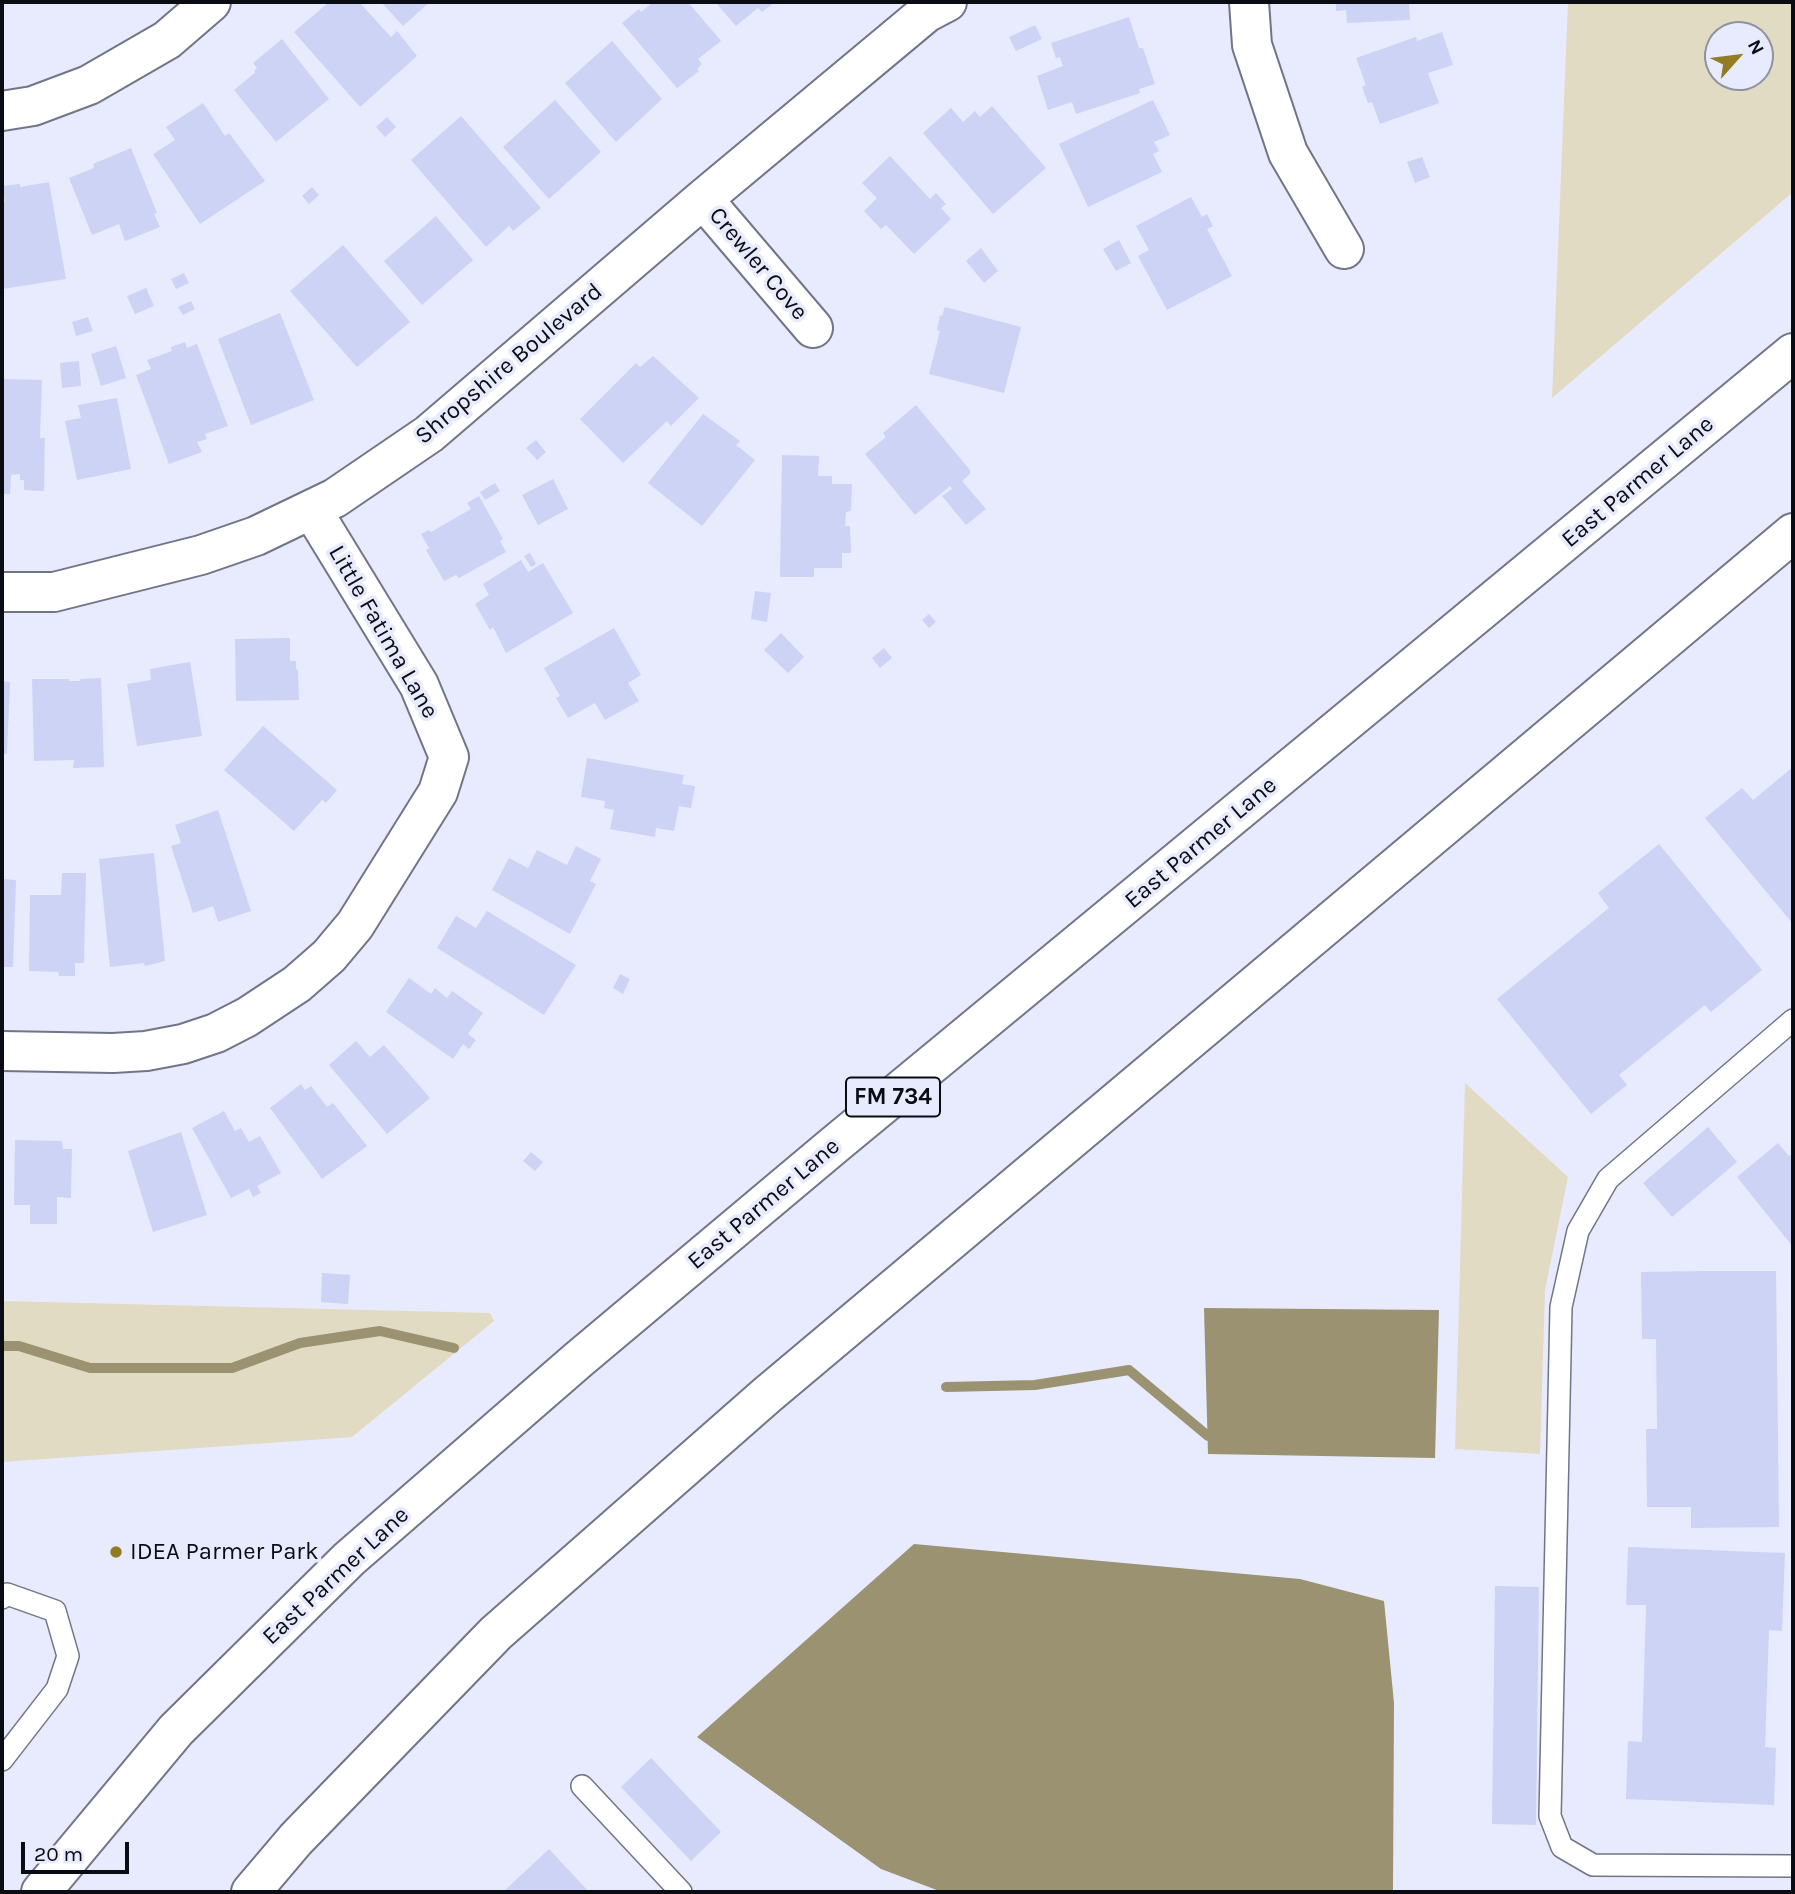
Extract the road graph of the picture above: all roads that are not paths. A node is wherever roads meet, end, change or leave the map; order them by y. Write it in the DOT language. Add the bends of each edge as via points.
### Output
graph roads {
  1 [pos="211,2"];
  2 [pos="947,2"];
  3 [pos="1249,2"];
  4 [pos="2,111"];
  5 [pos="703,199"];
  6 [pos="1344,249"];
  7 [pos="813,328"];
  8 [pos="1793,353"];
  9 [pos="312,510"];
  10 [pos="1793,533"];
  11 [pos="2,592"];
  12 [pos="1793,1020"];
  13 [pos="2,1051"];
  14 [pos="2,1598"];
  15 [pos="2,1760"];
  16 [pos="582,1786"];
  17 [pos="1793,1866"];
  18 [pos="41,1892"];
  19 [pos="251,1892"];
  20 [pos="681,1892"];
  1 -- 4 [label="main road" via="167,40 89,85 33,106"];
  2 -- 5 [label="main road, Shropshire Boulevard" via="926,13"];
  3 -- 6 [label="main road" via="1252,45 1288,153"];
  5 -- 7 [label="main road, Crewler Cove"];
  5 -- 9 [label="main road, Shropshire Boulevard" via="429,434"];
  8 -- 18 [label="main road, East Parmer Lane / FM 734" via="833,1146 349,1559 176,1730"];
  9 -- 11 [label="main road, Shropshire Boulevard" via="201,555 54,592"];
  9 -- 13 [label="main road, Little Fatima Lane" via="419,685 449,757 438,792 355,925 329,956 256,1012 216,1033 146,1051"];
  10 -- 19 [label="main road" via="767,1395 496,1633 296,1839"];
  12 -- 17 [label="lane" via="1608,1179 1578,1231 1561,1307 1550,1815 1562,1847 1593,1865"];
  14 -- 15 [label="lane" via="7,1594 55,1611 68,1656 57,1689"];
  16 -- 20 [label="lane"];
}
